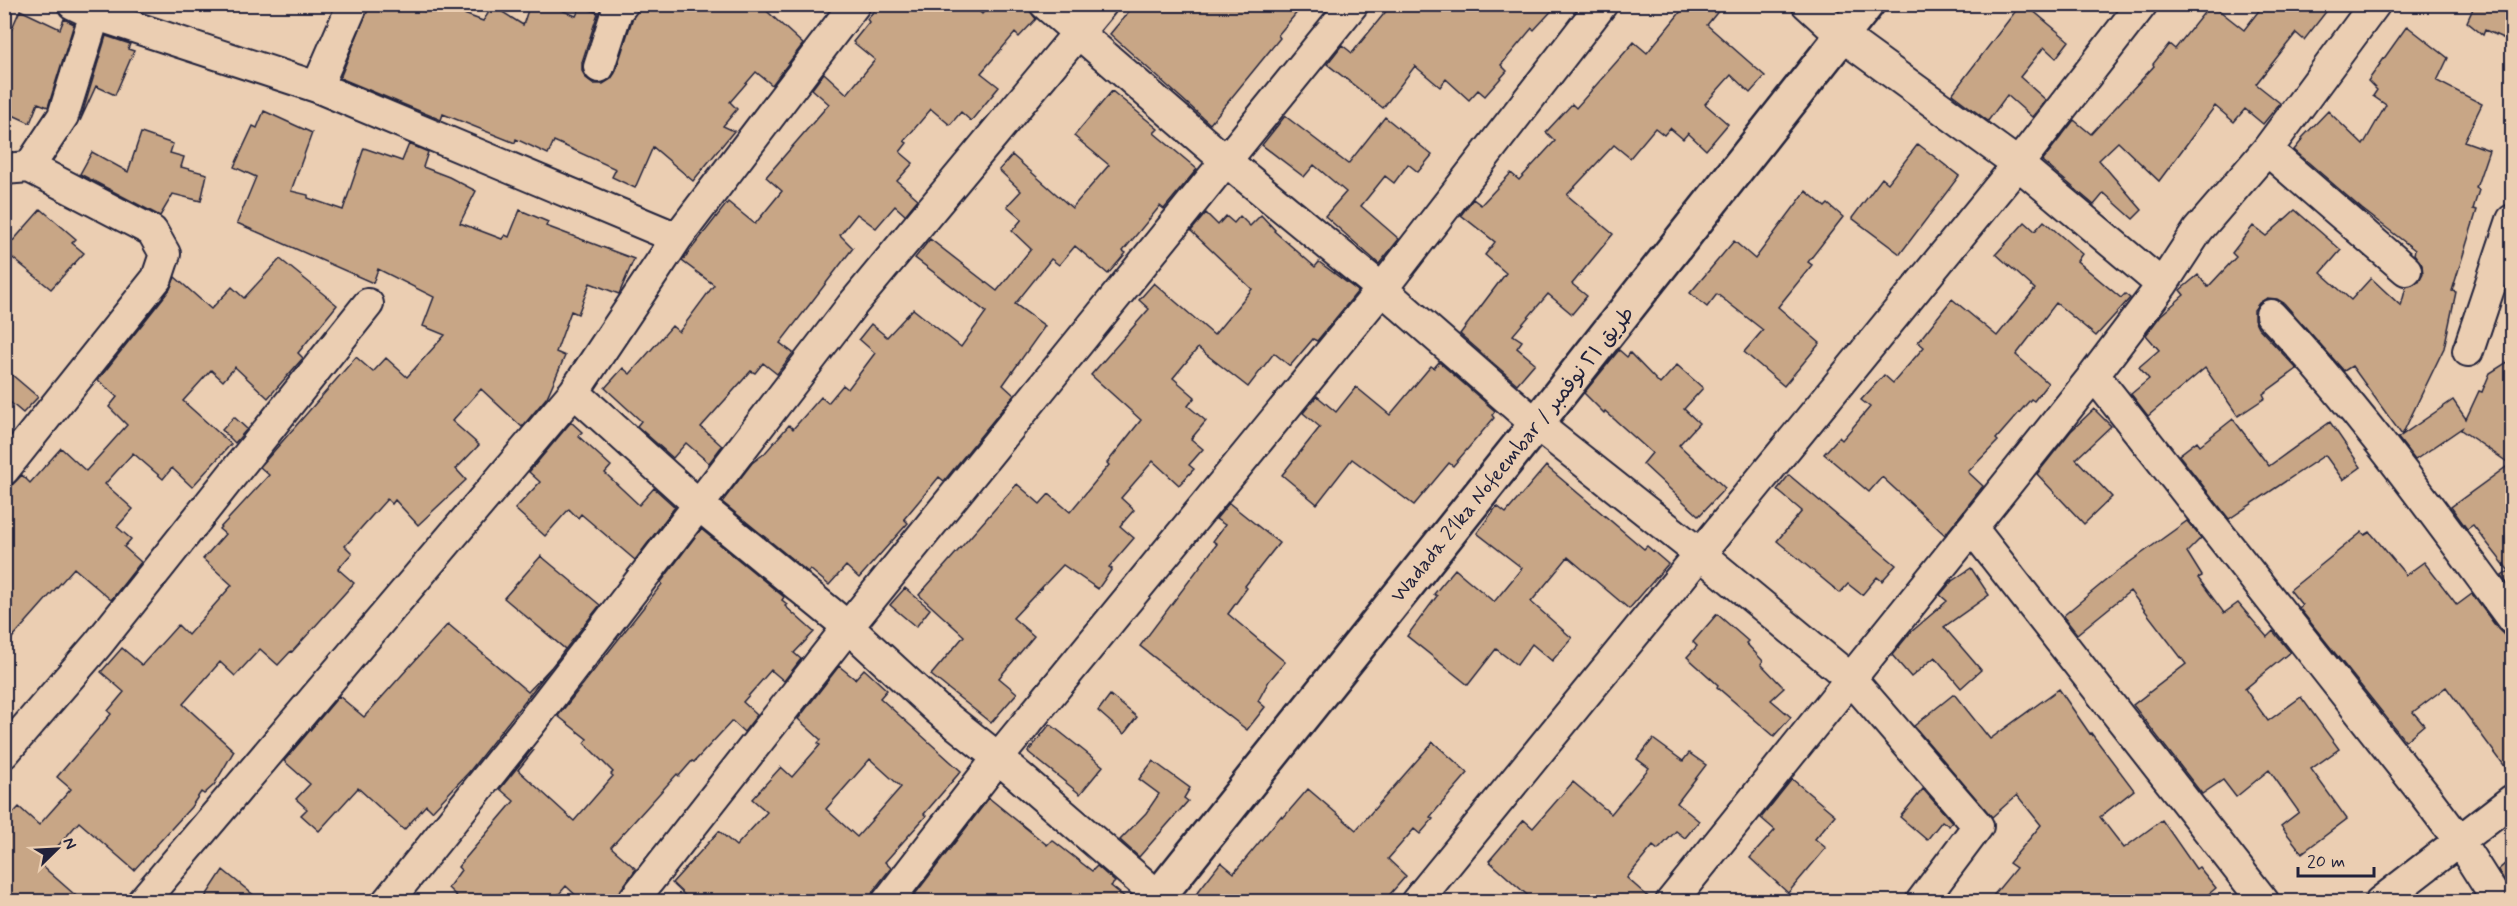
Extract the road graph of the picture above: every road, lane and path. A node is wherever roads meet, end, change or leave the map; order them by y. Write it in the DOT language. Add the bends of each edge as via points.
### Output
graph roads {
  1 [pos="353,4"];
  2 [pos="855,4"];
  3 [pos="1045,4"];
  4 [pos="1102,4"];
  5 [pos="1353,4"];
  6 [pos="1602,4"];
  7 [pos="1807,4"];
  8 [pos="1867,4"];
  9 [pos="2142,4"];
  10 [pos="2375,4"];
  11 [pos="614,7"];
  12 [pos="88,8"];
  13 [pos="1078,35"];
  14 [pos="1842,36"];
  15 [pos="599,68"];
  16 [pos="317,87"];
  17 [pos="2267,150"];
  18 [pos="1226,161"];
  19 [pos="2018,164"];
  20 [pos="16,168"];
  21 [pos="2512,220"];
  22 [pos="677,238"];
  23 [pos="2406,270"];
  24 [pos="2162,285"];
  25 [pos="1382,289"];
  26 [pos="368,304"];
  27 [pos="2271,315"];
  28 [pos="2468,351"];
  29 [pos="2094,375"];
  30 [pos="574,392"];
  31 [pos="1536,424"];
  32 [pos="4,470"];
  33 [pos="700,506"];
  34 [pos="1972,528"];
  35 [pos="1700,554"];
  36 [pos="2512,619"];
  37 [pos="848,627"];
  38 [pos="1851,679"];
  39 [pos="4,753"];
  40 [pos="998,758"];
  41 [pos="2512,800"];
  42 [pos="2460,842"];
  43 [pos="1159,900"];
  44 [pos="142,902"];
  45 [pos="387,902"];
  46 [pos="632,902"];
  47 [pos="887,902"];
  48 [pos="1416,902"];
  49 [pos="1671,902"];
  50 [pos="1921,902"];
  51 [pos="2264,902"];
  52 [pos="2380,902"];
  53 [pos="2498,902"];
  1 -- 16 [label="street"];
  2 -- 22 [label="street"];
  3 -- 13 [label="street"];
  4 -- 13 [label="street"];
  5 -- 18 [label="street"];
  6 -- 25 [label="street"];
  7 -- 14 [label="street"];
  8 -- 14 [label="street, Wadada 21ka Nofeembar / طريق ٢١ نوفمبر"];
  9 -- 19 [label="street"];
  10 -- 17 [label="street"];
  11 -- 15 [label="street"];
  12 -- 16 [label="street"];
  12 -- 20 [label="street" via="63,116"];
  13 -- 18 [label="street"];
  13 -- 33 [label="street" via="853,304"];
  14 -- 19 [label="street"];
  14 -- 31 [label="street, Wadada 21ka Nofeembar / طريق ٢١ نوفمبر"];
  16 -- 22 [label="street"];
  17 -- 23 [label="street"];
  17 -- 24 [label="street" via="2198,230"];
  18 -- 25 [label="street"];
  18 -- 37 [label="street"];
  19 -- 24 [label="street"];
  19 -- 35 [label="street"];
  20 -- 32 [label="street" via="152,231 165,254 157,278"];
  21 -- 28 [label="street"];
  22 -- 30 [label="street"];
  24 -- 29 [label="street"];
  25 -- 31 [label="street"];
  25 -- 40 [label="street"];
  26 -- 39 [label="street" via="98,644"];
  27 -- 36 [label="street" via="2307,352 2413,485"];
  29 -- 34 [label="street"];
  29 -- 42 [label="street"];
  30 -- 33 [label="street"];
  30 -- 44 [label="street"];
  31 -- 35 [label="street"];
  31 -- 43 [label="street, Wadada 21ka Nofeembar / طريق ٢١ نوفمبر"];
  33 -- 37 [label="street"];
  33 -- 45 [label="street"];
  34 -- 38 [label="street"];
  34 -- 51 [label="street"];
  35 -- 38 [label="street"];
  35 -- 48 [label="street"];
  37 -- 40 [label="street" via="938,710"];
  37 -- 46 [label="street"];
  38 -- 49 [label="street"];
  38 -- 50 [label="street" via="1978,826"];
  40 -- 43 [label="street"];
  40 -- 47 [label="street"];
  41 -- 42 [label="street"];
  42 -- 52 [label="street"];
  42 -- 53 [label="street"];
}
